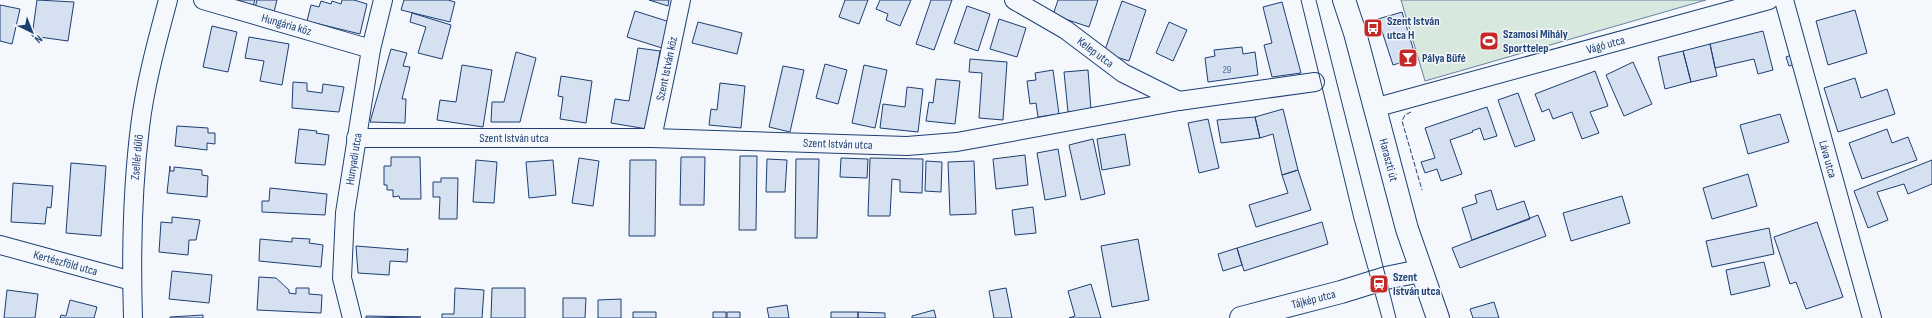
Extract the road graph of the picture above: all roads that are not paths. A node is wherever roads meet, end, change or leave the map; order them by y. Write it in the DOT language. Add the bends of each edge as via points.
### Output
graph roads {
  1 [pos="168,0"];
  2 [pos="203,0"];
  3 [pos="383,0"];
  4 [pos="681,0"];
  5 [pos="1014,0"];
  6 [pos="1344,0"];
  7 [pos="1769,0"];
  8 [pos="1784,0"];
  9 [pos="371,49"];
  10 [pos="1315,82"];
  11 [pos="1179,101"];
  12 [pos="1374,108"];
  13 [pos="356,138"];
  14 [pos="652,138"];
  15 [pos="1407,229"];
  16 [pos="0,245"];
  17 [pos="1420,270"];
  18 [pos="1386,278"];
  19 [pos="132,281"];
  20 [pos="133,318"];
  21 [pos="352,318"];
  22 [pos="1241,318"];
  23 [pos="1438,318"];
  24 [pos="1872,318"];
  1 -- 19 [label="street, Zsellér dűlő" via="140,126 133,205"];
  2 -- 9 [label="street, Hungária köz"];
  3 -- 9 [label="street, Hunyadi utca"];
  4 -- 14 [label="street, Szent István köz"];
  5 -- 11 [label="street, Kelep utca" via="1066,30 1123,73"];
  6 -- 12 [label="main road, Haraszti út"];
  7 -- 12 [label="street, Vágó utca"];
  8 -- 24 [label="street, Láva utca"];
  9 -- 13 [label="street, Hunyadi utca"];
  10 -- 11 [label="street, Szent István utca"];
  11 -- 14 [label="street, Szent István utca" via="957,142 907,146"];
  12 -- 15 [label="main road, Haraszti út"];
  13 -- 14 [label="street, Szent István utca"];
  13 -- 21 [label="street, Hunyadi utca" via="345,213 342,278"];
  15 -- 17 [label="main road, Haraszti út"];
  15 -- 18 [label="main road" via="1404,259"];
  16 -- 19 [label="street, Kertészföld utca"];
  17 -- 18 [label="main road, Tájkép utca"];
  17 -- 23 [label="main road, Haraszti út"];
  18 -- 22 [label="main road, Tájkép utca"];
  19 -- 20 [label="street, Zsellér dűlő"];
}
